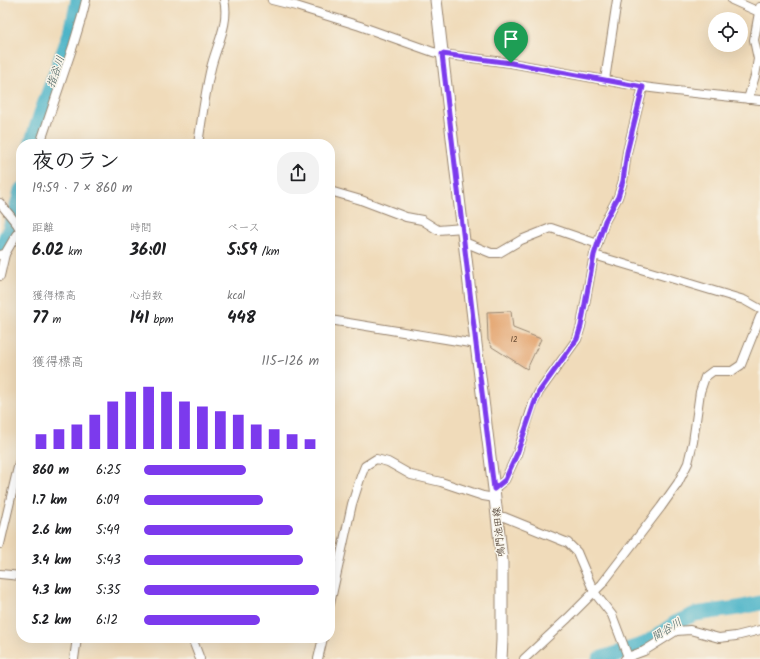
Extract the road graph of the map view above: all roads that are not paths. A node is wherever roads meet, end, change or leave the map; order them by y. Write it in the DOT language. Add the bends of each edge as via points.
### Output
graph roads {
  1 [pos="86,0"];
  2 [pos="224,0"];
  3 [pos="272,0"];
  4 [pos="436,0"];
  5 [pos="617,0"];
  6 [pos="732,0"];
  7 [pos="759,10"];
  8 [pos="442,54"];
  9 [pos="605,80"];
  10 [pos="643,87"];
  11 [pos="748,99"];
  12 [pos="760,100"];
  13 [pos="42,139"];
  14 [pos="199,139"];
  15 [pos="335,192"];
  16 [pos="0,203"];
  17 [pos="16,222"];
  18 [pos="463,228"];
  19 [pos="16,235"];
  20 [pos="464,244"];
  21 [pos="598,244"];
  22 [pos="3,255"];
  23 [pos="594,255"];
  24 [pos="0,276"];
  25 [pos="760,309"];
  26 [pos="760,317"];
  27 [pos="335,321"];
  28 [pos="476,344"];
  29 [pos="16,476"];
  30 [pos="494,494"];
  31 [pos="497,517"];
  32 [pos="0,544"];
  33 [pos="0,574"];
  34 [pos="16,576"];
  35 [pos="335,581"];
  36 [pos="594,592"];
  37 [pos="760,630"];
  38 [pos="76,643"];
  39 [pos="194,643"];
  40 [pos="323,643"];
  41 [pos="626,654"];
  42 [pos="74,659"];
  43 [pos="200,659"];
  44 [pos="318,659"];
  45 [pos="501,659"];
  46 [pos="524,659"];
  1 -- 13 [label="street"];
  2 -- 14 [label="street" via="226,20 211,68"];
  3 -- 8 [label="street"];
  4 -- 8 [label="main road, 鳴門池田線"];
  5 -- 9 [label="street"];
  6 -- 7 [label="street"];
  7 -- 11 [label="street" via="754,40 758,59"];
  8 -- 9 [label="street"];
  8 -- 18 [label="main road, 鳴門池田線"];
  9 -- 10 [label="street"];
  10 -- 11 [label="street"];
  10 -- 21 [label="street" via="627,152 623,181"];
  11 -- 12 [label="street"];
  15 -- 18 [label="street" via="422,220 438,230"];
  16 -- 17 [label="street"];
  18 -- 20 [label="main road, 鳴門池田線"];
  19 -- 22 [label="street"];
  20 -- 21 [label="street" via="499,254 521,240 551,228"];
  20 -- 28 [label="main road, 鳴門池田線"];
  21 -- 23 [label="street"];
  22 -- 24 [label="street"];
  23 -- 25 [label="street" via="744,300"];
  23 -- 30 [label="street" via="577,339 539,392 517,454 505,480"];
  26 -- 36 [label="street" via="741,365 732,371 713,371 706,377 700,392 688,463 678,483"];
  27 -- 28 [label="street"];
  28 -- 30 [label="main road, 鳴門池田線"];
  29 -- 32 [label="street"];
  30 -- 31 [label="main road, 鳴門池田線"];
  30 -- 35 [label="street" via="483,496 411,475 388,462 376,459 365,466 361,476 352,504"];
  31 -- 36 [label="street" via="504,517 568,543 577,552"];
  31 -- 45 [label="main road, 鳴門池田線" via="502,561"];
  33 -- 34 [label="street"];
  36 -- 41 [label="street" via="612,615"];
  36 -- 46 [label="street"];
  37 -- 41 [label="street" via="719,638 690,630 676,631 644,651"];
  38 -- 42 [label="street"];
  39 -- 43 [label="street"];
  40 -- 44 [label="street"];
}
